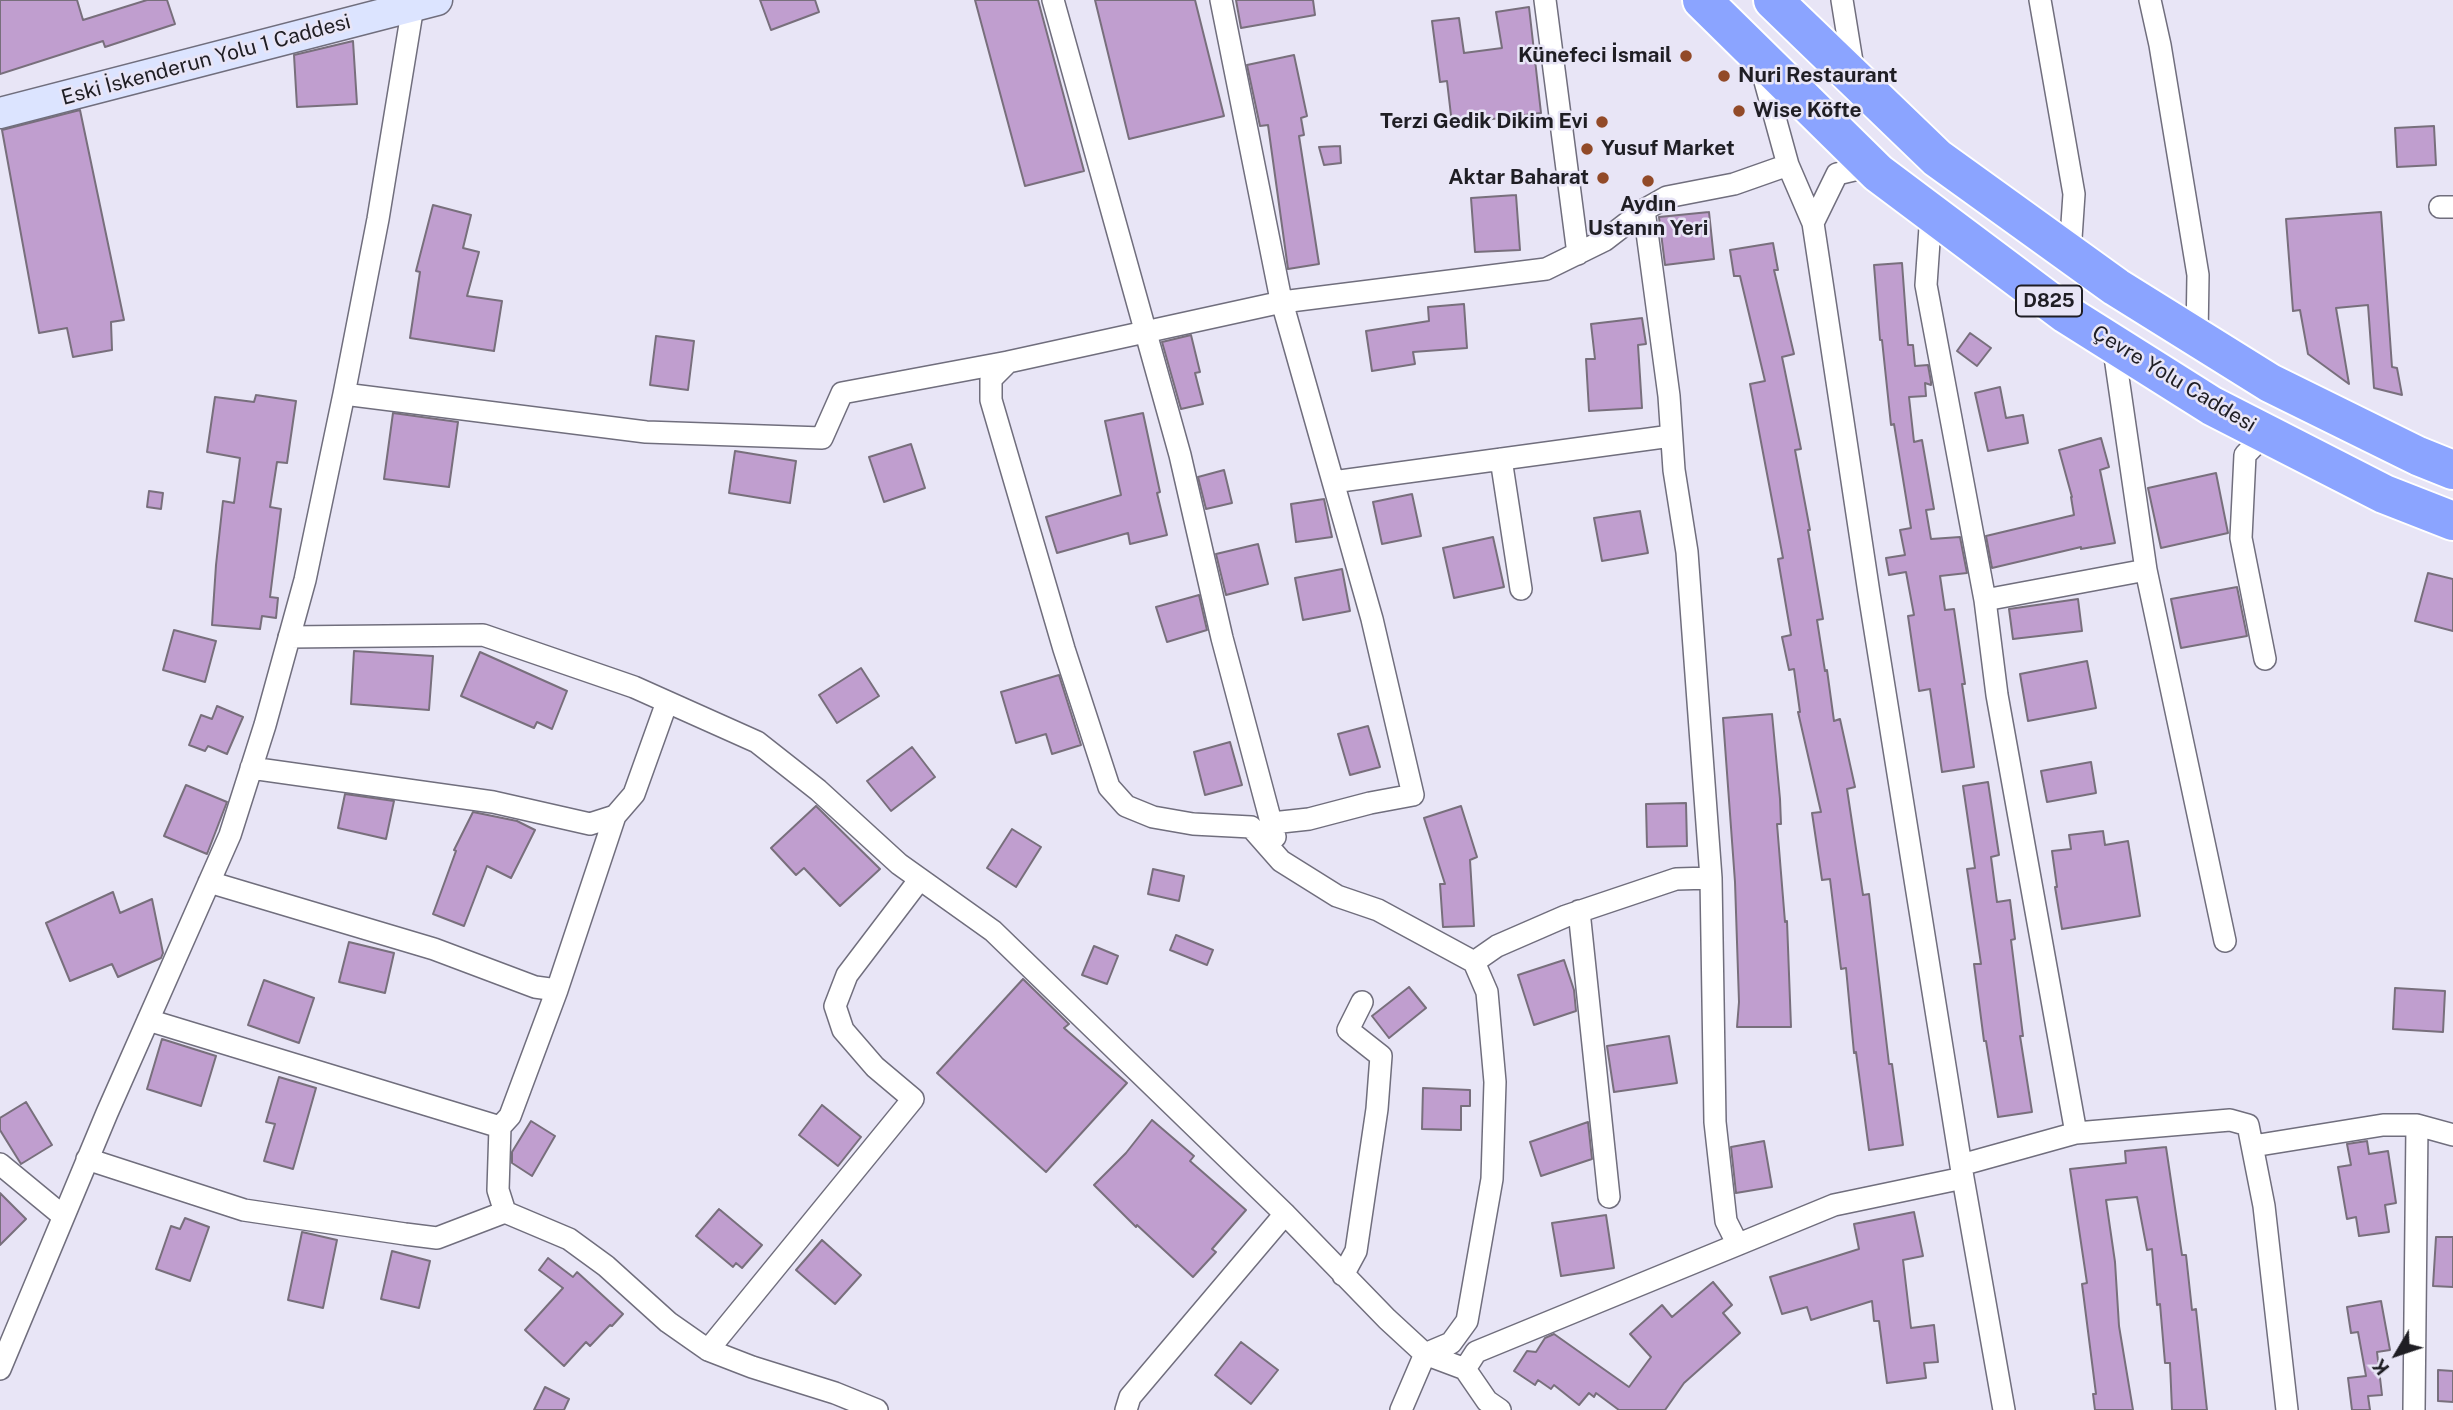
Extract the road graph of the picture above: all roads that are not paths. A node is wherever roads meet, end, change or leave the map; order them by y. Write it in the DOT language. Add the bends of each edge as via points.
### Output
graph roads {
  1 [pos="1053,0"];
  2 [pos="1221,0"];
  3 [pos="1545,0"];
  4 [pos="1702,0"];
  5 [pos="1773,0"];
  6 [pos="1842,0"];
  7 [pos="2040,0"];
  8 [pos="2150,0"];
  9 [pos="425,3"];
  10 [pos="1758,58"];
  11 [pos="1855,79"];
  12 [pos="0,114"];
  13 [pos="1788,165"];
  14 [pos="1871,166"];
  15 [pos="1644,210"];
  16 [pos="1931,213"];
  17 [pos="1813,223"];
  18 [pos="2070,253"];
  19 [pos="1578,254"];
  20 [pos="1282,302"];
  21 [pos="1145,331"];
  22 [pos="2197,337"];
  23 [pos="2113,343"];
  24 [pos="1008,362"];
  25 [pos="344,394"];
  26 [pos="2266,433"];
  27 [pos="1671,436"];
  28 [pos="1501,459"];
  29 [pos="2453,470"];
  30 [pos="1333,482"];
  31 [pos="2453,521"];
  32 [pos="2146,570"];
  33 [pos="1521,589"];
  34 [pos="1985,600"];
  35 [pos="289,637"];
  36 [pos="2265,659"];
  37 [pos="667,702"];
  38 [pos="251,768"];
  39 [pos="615,817"];
  40 [pos="1272,823"];
  41 [pos="1281,861"];
  42 [pos="920,878"];
  43 [pos="1711,878"];
  44 [pos="209,882"];
  45 [pos="1579,911"];
  46 [pos="2225,941"];
  47 [pos="1474,962"];
  48 [pos="557,990"];
  49 [pos="1362,1002"];
  50 [pos="148,1020"];
  51 [pos="2417,1125"];
  52 [pos="500,1127"];
  53 [pos="2076,1133"];
  54 [pos="2453,1135"];
  55 [pos="2253,1146"];
  56 [pos="87,1159"];
  57 [pos="0,1164"];
  58 [pos="1962,1172"];
  59 [pos="1609,1197"];
  60 [pos="505,1212"];
  61 [pos="1285,1214"];
  62 [pos="63,1216"];
  63 [pos="1737,1243"];
  64 [pos="1343,1275"];
  65 [pos="708,1350"];
  66 [pos="1425,1354"];
  67 [pos="0,1369"];
  68 [pos="1465,1369"];
  69 [pos="877,1410"];
  70 [pos="1126,1410"];
  71 [pos="1401,1410"];
  72 [pos="1500,1410"];
  73 [pos="2004,1410"];
  74 [pos="2287,1410"];
  75 [pos="2414,1410"];
  1 -- 21 [label="street"];
  2 -- 20 [label="street"];
  3 -- 19 [label="street"];
  4 -- 10 [label="highway, Çevre Yolu Caddesi / D825"];
  5 -- 11 [label="highway, D825"];
  6 -- 11 [label="street"];
  7 -- 18 [label="street" via="2074,194"];
  8 -- 22 [label="street" via="2197,275"];
  9 -- 12 [label="street, Eski İskenderun Yolu 1 Caddesi"];
  9 -- 25 [label="street"];
  10 -- 13 [label="street"];
  10 -- 14 [label="highway, Çevre Yolu Caddesi / D825"];
  11 -- 18 [label="highway, D825" via="1937,158"];
  13 -- 15 [label="street" via="1734,184 1667,197"];
  13 -- 17 [label="street"];
  14 -- 16 [label="highway, Çevre Yolu Caddesi / D825"];
  14 -- 17 [label="street" via="1837,174"];
  15 -- 19 [label="street"];
  15 -- 27 [label="street"];
  16 -- 23 [label="highway, Çevre Yolu Caddesi / D825" via="2066,314"];
  16 -- 34 [label="street" via="1926,285"];
  17 -- 58 [label="street"];
  18 -- 22 [label="highway, D825"];
  19 -- 20 [label="street" via="1545,269"];
  20 -- 21 [label="street"];
  20 -- 30 [label="street"];
  21 -- 24 [label="street"];
  21 -- 40 [label="street"];
  22 -- 29 [label="highway, D825" via="2270,383"];
  23 -- 26 [label="highway, Çevre Yolu Caddesi / D825" via="2212,406"];
  23 -- 32 [label="street"];
  24 -- 25 [label="street" via="842,393 822,438 646,432"];
  24 -- 41 [label="street" via="991,379 991,400 1109,787 1126,806 1153,817 1251,827"];
  25 -- 35 [label="street"];
  26 -- 31 [label="highway, Çevre Yolu Caddesi / D825" via="2384,494"];
  26 -- 36 [label="street" via="2245,455 2241,538"];
  27 -- 28 [label="street"];
  27 -- 43 [label="street" via="1687,552"];
  28 -- 30 [label="street"];
  28 -- 33 [label="street"];
  30 -- 40 [label="street" via="1372,620 1413,795"];
  32 -- 34 [label="street"];
  32 -- 46 [label="street"];
  34 -- 53 [label="street" via="1997,695"];
  35 -- 37 [label="street" via="483,635"];
  35 -- 38 [label="street"];
  37 -- 39 [label="street" via="634,794"];
  37 -- 42 [label="street" via="757,742"];
  38 -- 39 [label="street" via="493,802 590,824"];
  38 -- 44 [label="street"];
  39 -- 48 [label="street"];
  40 -- 41 [label="street"];
  41 -- 47 [label="street" via="1337,896 1378,910"];
  42 -- 61 [label="street" via="993,931"];
  42 -- 65 [label="street" via="847,975 835,1006 843,1030 875,1067 913,1099"];
  43 -- 45 [label="street" via="1676,879"];
  43 -- 63 [label="street" via="1715,1122 1726,1221"];
  44 -- 48 [label="street" via="434,949 535,987"];
  44 -- 50 [label="street"];
  45 -- 47 [label="street" via="1497,946"];
  45 -- 59 [label="street"];
  47 -- 66 [label="street" via="1486,992 1495,1082 1492,1179 1467,1321 1451,1343"];
  48 -- 52 [label="street" via="510,1116"];
  49 -- 64 [label="street" via="1348,1030 1381,1056 1356,1251"];
  50 -- 52 [label="street"];
  50 -- 56 [label="street"];
  51 -- 54 [label="street"];
  51 -- 55 [label="street" via="2383,1125"];
  51 -- 75 [label="street"];
  52 -- 60 [label="street" via="498,1190"];
  53 -- 55 [label="street" via="2230,1120 2248,1125"];
  53 -- 58 [label="street"];
  55 -- 74 [label="street"];
  56 -- 60 [label="street" via="244,1210 405,1234 437,1238"];
  56 -- 62 [label="street"];
  57 -- 62 [label="street"];
  58 -- 63 [label="street" via="1834,1205"];
  58 -- 73 [label="street"];
  60 -- 65 [label="street" via="569,1239"];
  61 -- 64 [label="street"];
  61 -- 70 [label="street" via="1130,1397"];
  62 -- 67 [label="street"];
  63 -- 68 [label="street" via="1488,1346 1476,1352"];
  64 -- 66 [label="street"];
  65 -- 69 [label="street"];
  66 -- 68 [label="street"];
  66 -- 71 [label="street"];
  68 -- 72 [label="street" via="1487,1401"];
}
